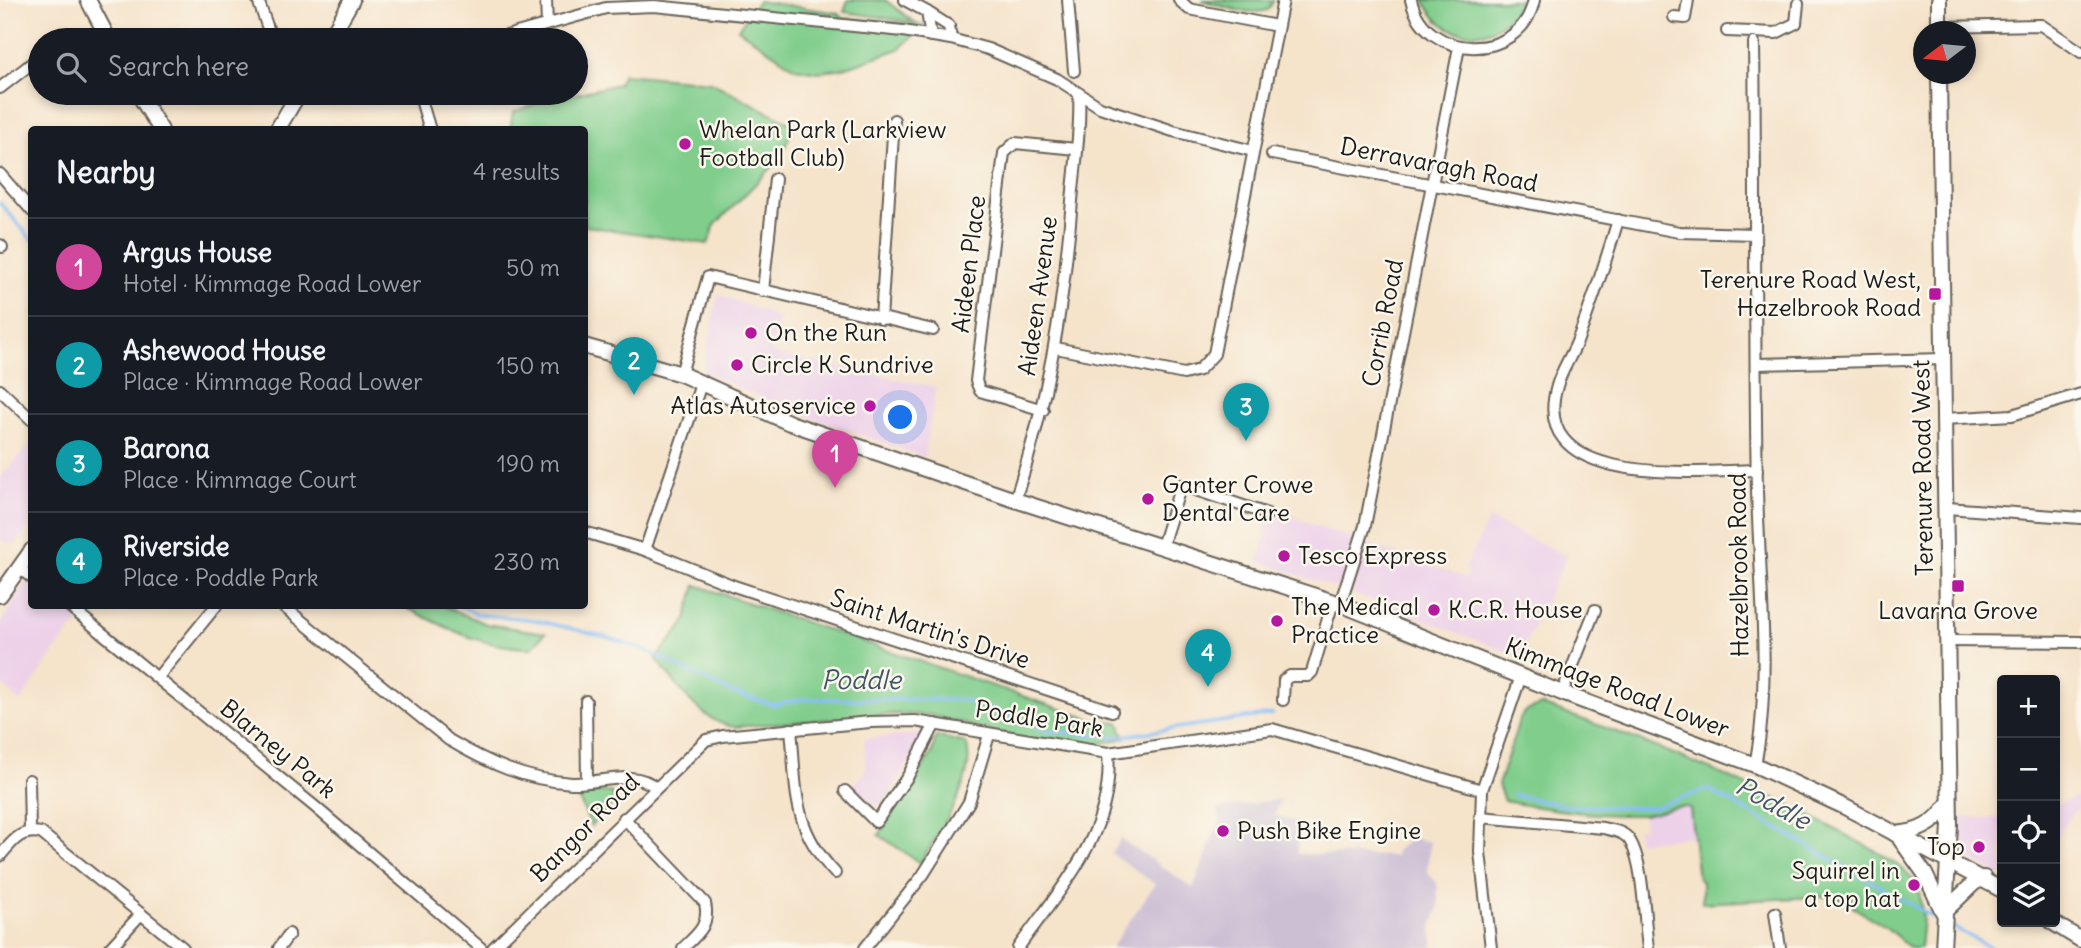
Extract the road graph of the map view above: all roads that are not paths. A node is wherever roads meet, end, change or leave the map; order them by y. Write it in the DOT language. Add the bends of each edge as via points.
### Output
graph roads {
  1 [pos="88,0"];
  2 [pos="258,0"];
  3 [pos="352,0"];
  4 [pos="546,0"];
  5 [pos="905,0"];
  6 [pos="1068,0"];
  7 [pos="1178,0"];
  8 [pos="1283,0"];
  9 [pos="1411,0"];
  10 [pos="1534,0"];
  11 [pos="1688,0"];
  12 [pos="1938,0"];
  13 [pos="1798,4"];
  14 [pos="927,12"];
  15 [pos="1674,17"];
  16 [pos="1939,21"];
  17 [pos="547,24"];
  18 [pos="1277,26"];
  19 [pos="103,28"];
  20 [pos="268,28"];
  21 [pos="337,28"];
  22 [pos="533,28"];
  23 [pos="1976,28"];
  24 [pos="1727,31"];
  25 [pos="932,36"];
  26 [pos="951,38"];
  27 [pos="1754,43"];
  28 [pos="1459,47"];
  29 [pos="2081,52"];
  30 [pos="28,66"];
  31 [pos="1074,71"];
  32 [pos="1939,84"];
  33 [pos="0,88"];
  34 [pos="1079,94"];
  35 [pos="145,105"];
  36 [pos="292,105"];
  37 [pos="423,105"];
  38 [pos="894,120"];
  39 [pos="159,126"];
  40 [pos="279,126"];
  41 [pos="429,126"];
  42 [pos="1076,149"];
  43 [pos="1253,151"];
  44 [pos="1272,154"];
  45 [pos="0,174"];
  46 [pos="775,179"];
  47 [pos="1432,185"];
  48 [pos="28,206"];
  49 [pos="1618,220"];
  50 [pos="1756,234"];
  51 [pos="763,291"];
  52 [pos="881,319"];
  53 [pos="933,330"];
  54 [pos="588,347"];
  55 [pos="1056,348"];
  56 [pos="1943,359"];
  57 [pos="1758,364"];
  58 [pos="681,374"];
  59 [pos="701,384"];
  60 [pos="0,390"];
  61 [pos="2081,394"];
  62 [pos="1042,410"];
  63 [pos="28,416"];
  64 [pos="1944,419"];
  65 [pos="1757,470"];
  66 [pos="1015,500"];
  67 [pos="1947,508"];
  68 [pos="1267,514"];
  69 [pos="2081,518"];
  70 [pos="588,533"];
  71 [pos="1162,546"];
  72 [pos="645,550"];
  73 [pos="28,556"];
  74 [pos="19,568"];
  75 [pos="28,575"];
  76 [pos="0,595"];
  77 [pos="1336,603"];
  78 [pos="73,609"];
  79 [pos="214,609"];
  80 [pos="288,609"];
  81 [pos="1595,610"];
  82 [pos="1948,641"];
  83 [pos="2081,642"];
  84 [pos="1521,676"];
  85 [pos="158,677"];
  86 [pos="1562,694"];
  87 [pos="1283,700"];
  88 [pos="586,701"];
  89 [pos="1112,712"];
  90 [pos="935,724"];
  91 [pos="791,729"];
  92 [pos="989,735"];
  93 [pos="706,740"];
  94 [pos="1108,752"];
  95 [pos="1755,765"];
  96 [pos="29,780"];
  97 [pos="587,782"];
  98 [pos="656,788"];
  99 [pos="1482,790"];
  100 [pos="845,791"];
  101 [pos="1948,804"];
  102 [pos="1480,817"];
  103 [pos="624,818"];
  104 [pos="30,831"];
  105 [pos="1896,835"];
  106 [pos="833,851"];
  107 [pos="0,856"];
  108 [pos="823,860"];
  109 [pos="1949,862"];
  110 [pos="835,873"];
  111 [pos="1984,878"];
  112 [pos="1997,887"];
  113 [pos="1774,913"];
  114 [pos="141,914"];
  115 [pos="1945,914"];
  116 [pos="2060,927"];
  117 [pos="289,934"];
  118 [pos="2081,940"];
  119 [pos="1944,942"];
  120 [pos="110,948"];
  121 [pos="183,948"];
  122 [pos="279,948"];
  123 [pos="481,948"];
  124 [pos="493,948"];
  125 [pos="683,948"];
  126 [pos="865,948"];
  127 [pos="1018,948"];
  128 [pos="1491,948"];
  129 [pos="1648,948"];
  130 [pos="1780,948"];
  1 -- 19 [label="main road"];
  2 -- 20 [label="street"];
  3 -- 21 [label="main road"];
  4 -- 17 [label="street"];
  5 -- 14 [label="street"];
  6 -- 31 [label="street"];
  7 -- 18 [label="street" via="1189,9"];
  8 -- 18 [label="street"];
  9 -- 28 [label="street" via="1422,24 1438,39"];
  10 -- 28 [label="street" via="1526,19 1504,40 1474,49"];
  11 -- 15 [label="street" via="1685,18"];
  12 -- 16 [label="main road"];
  13 -- 24 [label="street" via="1796,23 1776,33"];
  14 -- 25 [label="street"];
  14 -- 26 [label="street" via="949,26"];
  17 -- 22 [label="street"];
  17 -- 25 [label="street" via="606,8 654,6 836,22"];
  18 -- 43 [label="street"];
  23 -- 29 [label="street" via="2041,25"];
  25 -- 26 [label="street"];
  26 -- 34 [label="street" via="988,49"];
  27 -- 50 [label="street, Hazelbrook Road"];
  28 -- 47 [label="street, Corrib Road"];
  30 -- 33 [label="street"];
  32 -- 56 [label="main road, Terenure Road West"];
  34 -- 42 [label="street, Aideen Avenue"];
  34 -- 43 [label="street" via="1123,115"];
  35 -- 39 [label="main road"];
  36 -- 40 [label="main road"];
  37 -- 41 [label="street"];
  38 -- 52 [label="street"];
  42 -- 55 [label="street, Aideen Avenue"];
  42 -- 62 [label="street, Aideen Place" via="1015,143 1004,153 976,382 980,391"];
  43 -- 55 [label="street" via="1214,354 1199,370 1184,374"];
  44 -- 47 [label="street, Derravaragh Road"];
  45 -- 48 [label="street"];
  46 -- 51 [label="street"];
  47 -- 49 [label="street, Derravaragh Road"];
  47 -- 77 [label="street, Corrib Road" via="1365,526"];
  49 -- 50 [label="street, Derravaragh Road" via="1679,232"];
  49 -- 65 [label="street" via="1557,386 1559,430 1568,445 1614,466 1651,472"];
  50 -- 57 [label="street, Hazelbrook Road"];
  51 -- 52 [label="street"];
  51 -- 58 [label="street" via="708,277"];
  52 -- 53 [label="street"];
  54 -- 58 [label="main road, Kimmage Road Lower"];
  55 -- 62 [label="street, Aideen Avenue"];
  56 -- 57 [label="street"];
  56 -- 64 [label="main road, Terenure Road West"];
  57 -- 65 [label="street, Hazelbrook Road"];
  58 -- 59 [label="main road, Kimmage Road Lower"];
  59 -- 66 [label="main road, Kimmage Road Lower" via="790,423"];
  59 -- 72 [label="street"];
  60 -- 63 [label="street"];
  61 -- 64 [label="street" via="2012,415"];
  62 -- 66 [label="street, Aideen Avenue"];
  64 -- 67 [label="main road, Terenure Road West"];
  65 -- 95 [label="street, Hazelbrook Road" via="1763,690"];
  66 -- 71 [label="main road, Kimmage Road Lower"];
  67 -- 69 [label="street"];
  67 -- 82 [label="main road, Terenure Road West"];
  68 -- 71 [label="street" via="1181,485"];
  70 -- 72 [label="street, Saint Martin's Drive"];
  71 -- 77 [label="main road, Kimmage Road Lower"];
  72 -- 89 [label="street, Saint Martin's Drive" via="734,586"];
  73 -- 74 [label="main road"];
  74 -- 75 [label="street"];
  74 -- 76 [label="main road"];
  77 -- 84 [label="main road, Kimmage Road Lower"];
  77 -- 87 [label="street, Corrib Road" via="1312,672 1284,680"];
  78 -- 85 [label="street, Blarney Park"];
  79 -- 85 [label="street"];
  80 -- 97 [label="street" via="449,740 507,771"];
  81 -- 86 [label="street"];
  82 -- 83 [label="street"];
  82 -- 101 [label="main road, Terenure Road West"];
  84 -- 86 [label="main road, Kimmage Road Lower"];
  84 -- 99 [label="street"];
  85 -- 123 [label="street, Blarney Park"];
  86 -- 95 [label="main road, Kimmage Road Lower"];
  88 -- 97 [label="street"];
  90 -- 91 [label="street, Poddle Park" via="870,722"];
  90 -- 92 [label="street, Poddle Park"];
  90 -- 100 [label="street" via="908,776 876,822"];
  91 -- 93 [label="street, Poddle Park"];
  91 -- 108 [label="street" via="804,832"];
  92 -- 94 [label="street, Poddle Park"];
  92 -- 126 [label="street" via="969,802 923,875"];
  93 -- 98 [label="street, Bangor Road"];
  94 -- 99 [label="street, Poddle Park" via="1272,729"];
  94 -- 127 [label="street" via="1110,779 1094,840"];
  95 -- 105 [label="main road, Kimmage Road Lower"];
  96 -- 104 [label="street"];
  97 -- 98 [label="street" via="639,777"];
  98 -- 103 [label="street, Bangor Road"];
  99 -- 102 [label="street"];
  101 -- 105 [label="main road" via="1924,828"];
  101 -- 109 [label="main road, Terenure Road West"];
  102 -- 128 [label="street"];
  102 -- 129 [label="street" via="1603,828 1628,838 1637,861"];
  103 -- 124 [label="street, Bangor Road"];
  103 -- 125 [label="street" via="705,903 702,931"];
  104 -- 107 [label="street" via="18,835"];
  104 -- 114 [label="street" via="41,833"];
  105 -- 109 [label="main road, Kimmage Road Lower"];
  105 -- 115 [label="main road"];
  106 -- 108 [label="street"];
  108 -- 110 [label="street"];
  109 -- 111 [label="main road, Kimmage Road Lower"];
  109 -- 115 [label="main road, Terenure Road West"];
  111 -- 112 [label="main road, Kimmage Road Lower"];
  111 -- 115 [label="main road"];
  113 -- 130 [label="street"];
  114 -- 120 [label="street"];
  114 -- 121 [label="street"];
  115 -- 119 [label="main road, Terenure Road West"];
  116 -- 118 [label="main road"];
  117 -- 122 [label="street"];
}
